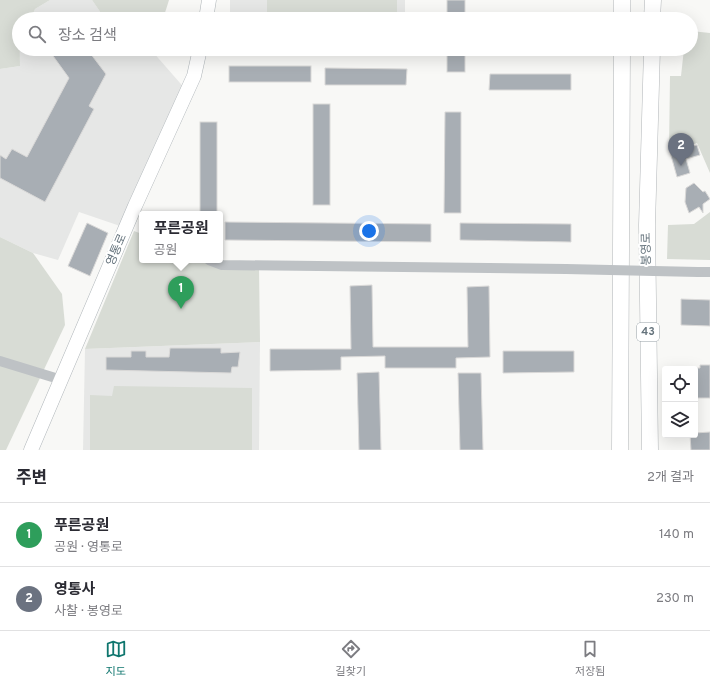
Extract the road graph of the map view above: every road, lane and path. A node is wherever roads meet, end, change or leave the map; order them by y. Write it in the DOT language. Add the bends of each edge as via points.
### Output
graph roads {
  1 [pos="209,0"];
  2 [pos="622,0"];
  3 [pos="652,0"];
  4 [pos="207,12"];
  5 [pos="622,12"];
  6 [pos="652,12"];
  7 [pos="198,56"];
  8 [pos="622,56"];
  9 [pos="652,56"];
  10 [pos="217,263"];
  11 [pos="710,272"];
  12 [pos="0,361"];
  13 [pos="62,380"];
  14 [pos="31,450"];
  15 [pos="620,450"];
  16 [pos="650,450"];
  1 -- 4 [label="street"];
  2 -- 5 [label="main road"];
  3 -- 6 [label="main road"];
  7 -- 13 [label="street, 영통로" via="194,76 135,206"];
  8 -- 15 [label="main road, 43"];
  9 -- 16 [label="main road, 봉영로 / 43" via="646,225"];
  10 -- 11 [label="street, bridge"];
  12 -- 13 [label="street"];
  13 -- 14 [label="street, 영통로"];
}
